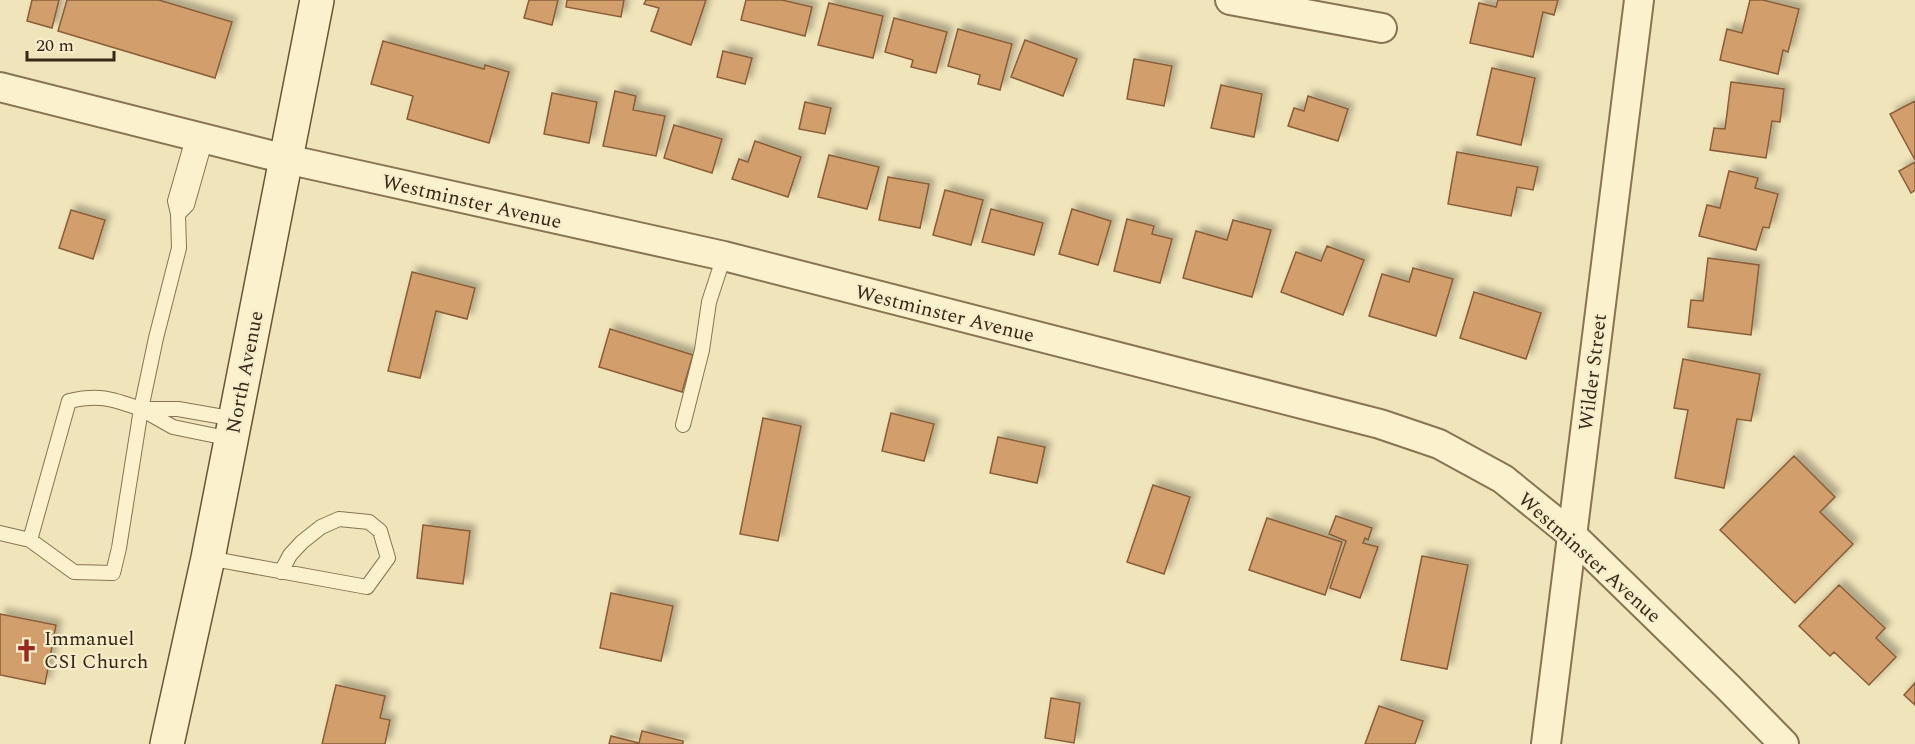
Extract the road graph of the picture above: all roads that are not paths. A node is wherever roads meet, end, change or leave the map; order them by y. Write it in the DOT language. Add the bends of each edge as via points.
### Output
graph roads {
  1 [pos="317,0"];
  2 [pos="1230,0"];
  3 [pos="1638,0"];
  4 [pos="1382,28"];
  5 [pos="0,87"];
  6 [pos="200,137"];
  7 [pos="286,159"];
  8 [pos="724,256"];
  9 [pos="141,409"];
  10 [pos="682,425"];
  11 [pos="233,429"];
  12 [pos="0,533"];
  13 [pos="1571,534"];
  14 [pos="30,540"];
  15 [pos="208,558"];
  16 [pos="281,572"];
  17 [pos="167,744"];
  18 [pos="1546,744"];
  19 [pos="1784,744"];
  1 -- 7 [label="main road, North Avenue"];
  2 -- 4 [label="street"];
  3 -- 13 [label="street, Wilder Street"];
  5 -- 6 [label="street, Westminster Avenue"];
  6 -- 7 [label="street, Westminster Avenue"];
  6 -- 9 [label="lane" via="175,201 179,248"];
  7 -- 8 [label="street, Westminster Avenue"];
  7 -- 11 [label="main road, North Avenue"];
  8 -- 10 [label="lane" via="709,302 702,350"];
  8 -- 13 [label="street, Westminster Avenue" via="1380,424 1439,444 1503,479"];
  9 -- 11 [label="lane" via="178,409"];
  9 -- 11 [label="lane" via="173,427"];
  9 -- 14 [label="lane" via="91,396 69,401"];
  9 -- 14 [label="lane" via="113,573 74,572"];
  11 -- 15 [label="main road, North Avenue"];
  12 -- 14 [label="lane"];
  13 -- 18 [label="street, Wilder Street"];
  13 -- 19 [label="street, Westminster Avenue"];
  15 -- 16 [label="lane"];
  15 -- 17 [label="main road, North Avenue"];
  16 -- 16 [label="lane" via="367,587 388,558 380,531 369,522 339,519 302,542"];
}
